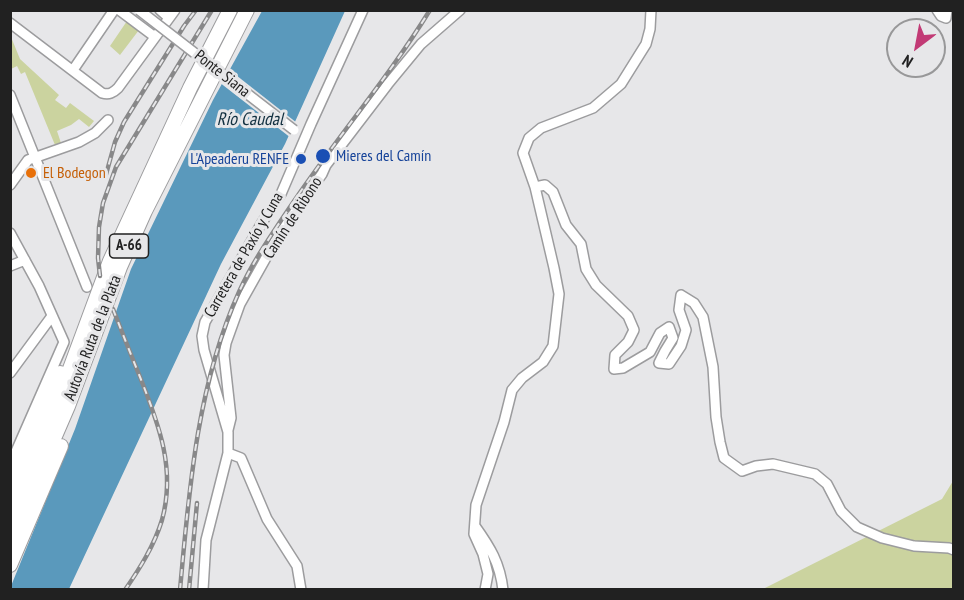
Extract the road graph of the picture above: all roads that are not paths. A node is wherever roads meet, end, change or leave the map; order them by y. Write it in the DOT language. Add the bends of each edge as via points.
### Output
graph roads {
  1 [pos="114,10"];
  2 [pos="119,10"];
  3 [pos="140,10"];
  4 [pos="160,10"];
  5 [pos="230,10"];
  6 [pos="247,10"];
  7 [pos="363,10"];
  8 [pos="460,10"];
  9 [pos="651,10"];
  10 [pos="937,10"];
  11 [pos="947,10"];
  12 [pos="172,14"];
  13 [pos="10,23"];
  14 [pos="155,37"];
  15 [pos="73,70"];
  16 [pos="10,95"];
  17 [pos="108,120"];
  18 [pos="304,138"];
  19 [pos="35,158"];
  20 [pos="10,184"];
  21 [pos="535,187"];
  22 [pos="10,233"];
  23 [pos="25,260"];
  24 [pos="10,266"];
  25 [pos="120,267"];
  26 [pos="87,287"];
  27 [pos="90,315"];
  28 [pos="52,316"];
  29 [pos="10,373"];
  30 [pos="63,405"];
  31 [pos="228,432"];
  32 [pos="228,453"];
  33 [pos="10,465"];
  34 [pos="10,487"];
  35 [pos="10,513"];
  36 [pos="475,526"];
  37 [pos="10,540"];
  38 [pos="954,550"];
  39 [pos="10,565"];
  40 [pos="203,590"];
  41 [pos="301,590"];
  42 [pos="485,590"];
  43 [pos="503,590"];
  1 -- 15 [label="street"];
  2 -- 14 [label="street"];
  3 -- 18 [label="street, Ponte Siana, bridge"];
  4 -- 12 [label="street"];
  5 -- 27 [label="highway, Autovía Ruta de la Plata / A-66" via="134,208"];
  6 -- 25 [label="highway, Autovía Ruta de la Plata / A-66"];
  7 -- 18 [label="street, Carretera de Paxío y Cuna"];
  8 -- 31 [label="street, Camín de Ribono" via="421,44 326,165 281,231 240,304 224,355 231,418"];
  9 -- 21 [label="street" via="645,44 621,84 592,108 541,128 529,138 523,153"];
  10 -- 11 [label="street" via="946,18"];
  12 -- 14 [label="street"];
  13 -- 15 [label="street"];
  14 -- 15 [label="street" via="118,88 110,93 102,93"];
  16 -- 19 [label="street"];
  17 -- 19 [label="street" via="79,142"];
  18 -- 31 [label="street, Carretera de Paxío y Cuna" via="281,194 205,322 204,350"];
  19 -- 20 [label="street" via="28,160"];
  19 -- 26 [label="street"];
  21 -- 36 [label="street" via="559,294 553,346 543,362 512,390 476,505"];
  21 -- 38 [label="street" via="545,185 553,192 566,225 581,244 586,268 596,285 628,316 634,330 615,355 614,369 623,368 650,351 660,333 669,327 673,338 660,363 669,364 686,330 679,310 681,295 694,303 703,316 714,367 716,417 724,458 742,471 773,464 815,474 827,484 856,527 914,546"];
  22 -- 23 [label="street"];
  23 -- 24 [label="street"];
  23 -- 28 [label="street"];
  25 -- 30 [label="highway, Autovía Ruta de la Plata / A-66"];
  25 -- 39 [label="highway" via="77,406"];
  27 -- 30 [label="highway, Autovía Ruta de la Plata / A-66"];
  27 -- 34 [label="highway" via="75,338"];
  28 -- 29 [label="street"];
  28 -- 33 [label="street" via="64,342"];
  30 -- 35 [label="highway, Autovía Ruta de la Plata / A-66"];
  30 -- 37 [label="highway, Autovía Ruta de la Plata / A-66"];
  31 -- 32 [label="street"];
  32 -- 40 [label="street" via="206,540"];
  32 -- 41 [label="street" via="242,458 267,519 297,566"];
  36 -- 42 [label="street" via="474,534 488,574"];
  36 -- 43 [label="street" via="497,563"];
}
